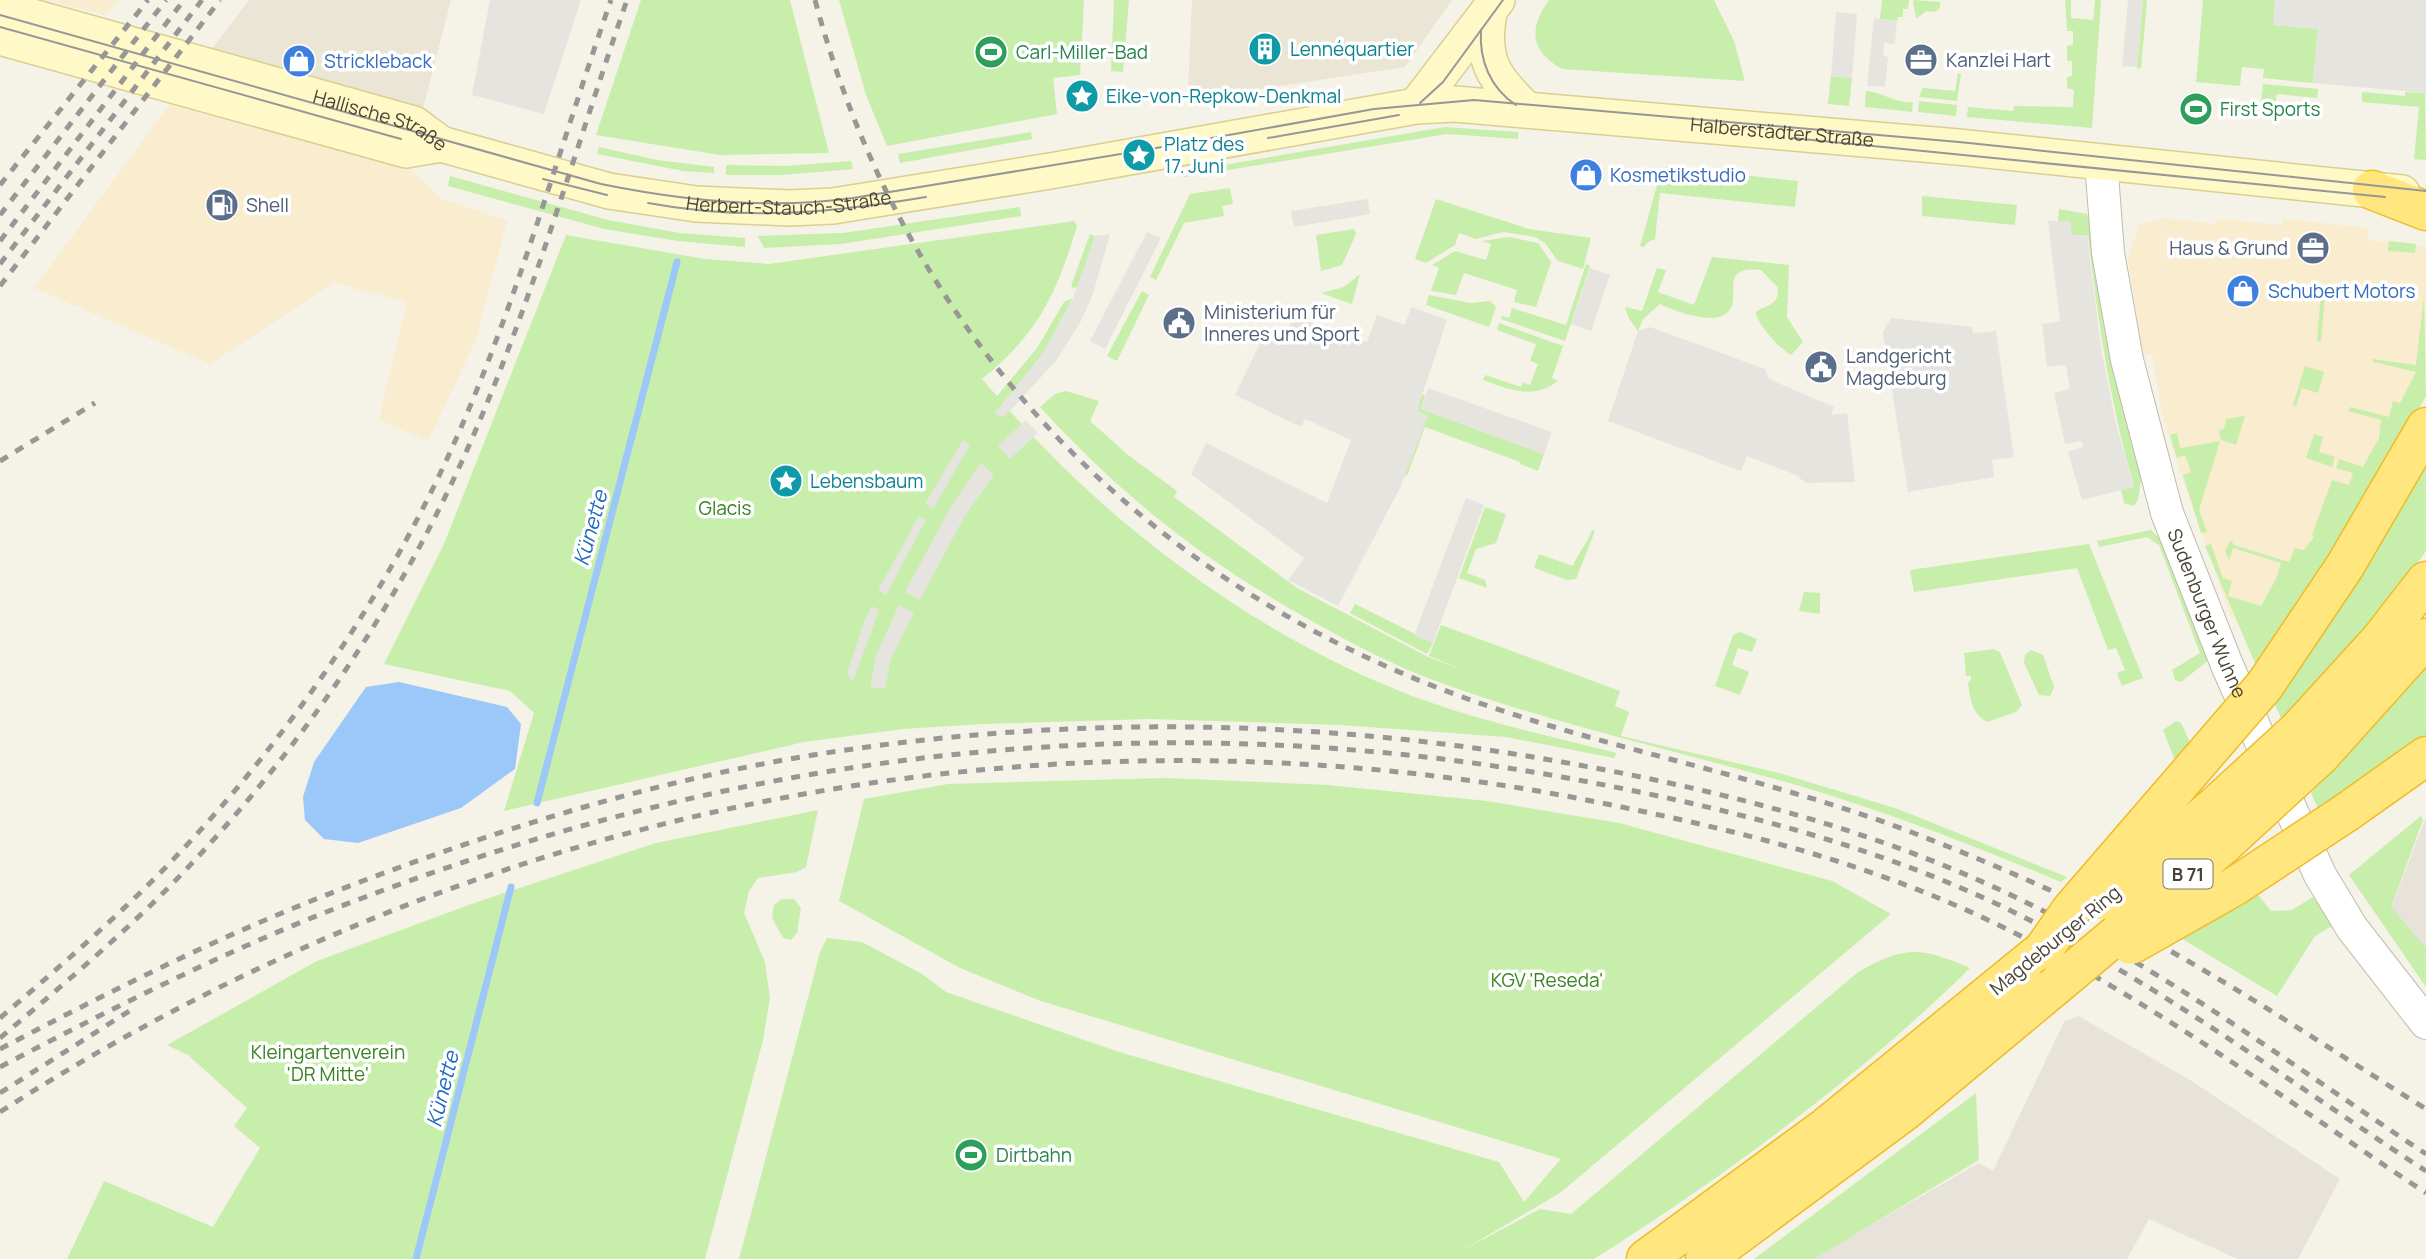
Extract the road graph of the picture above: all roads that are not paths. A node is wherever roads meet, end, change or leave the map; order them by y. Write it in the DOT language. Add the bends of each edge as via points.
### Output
graph roads {
  1 [pos="1493,7"];
  2 [pos="0,8"];
  3 [pos="0,37"];
  4 [pos="1416,106"];
  5 [pos="1527,110"];
  6 [pos="441,144"];
  7 [pos="1141,154"];
  8 [pos="2101,161"];
  9 [pos="2372,190"];
  10 [pos="2426,196"];
  11 [pos="2426,211"];
  12 [pos="2426,427"];
  13 [pos="2426,581"];
  14 [pos="2426,638"];
  15 [pos="2309,742"];
  16 [pos="2426,756"];
  17 [pos="2043,950"];
  18 [pos="2053,988"];
  19 [pos="2426,1023"];
  20 [pos="1646,1259"];
  21 [pos="1704,1259"];
  1 -- 4 [label="main road"];
  1 -- 5 [label="main road" via="1486,52 1490,66 1504,89"];
  2 -- 6 [label="main road, Hallische Straße" via="414,124"];
  3 -- 6 [label="main road, Hallische Straße" via="406,150"];
  4 -- 5 [label="main road, Halberstädter Straße" via="1467,104"];
  4 -- 7 [label="main road, Halberstädter Straße"];
  5 -- 8 [label="main road, Halberstädter Straße"];
  6 -- 7 [label="main road, Herbert-Stauch-Straße" via="640,197 775,208 833,206"];
  8 -- 9 [label="main road, Halberstädter Straße"];
  8 -- 19 [label="street, Sudenburger Wuhne" via="2108,253 2126,360 2167,513 2227,665 2320,874 2360,939"];
  9 -- 10 [label="main road, Halberstädter Straße"];
  9 -- 11 [label="highway"];
  12 -- 17 [label="highway, bridge" via="2345,566 2265,685 2071,910"];
  13 -- 15 [label="highway, Magdeburger Ring / B 71"];
  14 -- 15 [label="highway, Magdeburger Ring / B 71"];
  15 -- 17 [label="highway, Magdeburger Ring / B 71, bridge" via="2216,806"];
  15 -- 18 [label="highway, Magdeburger Ring / B 71, bridge" via="2221,847"];
  16 -- 18 [label="highway, bridge" via="2235,886"];
  17 -- 20 [label="highway, Magdeburger Ring / B 71" via="1826,1128"];
  18 -- 21 [label="highway, Magdeburger Ring / B 71" via="1905,1111"];
}
